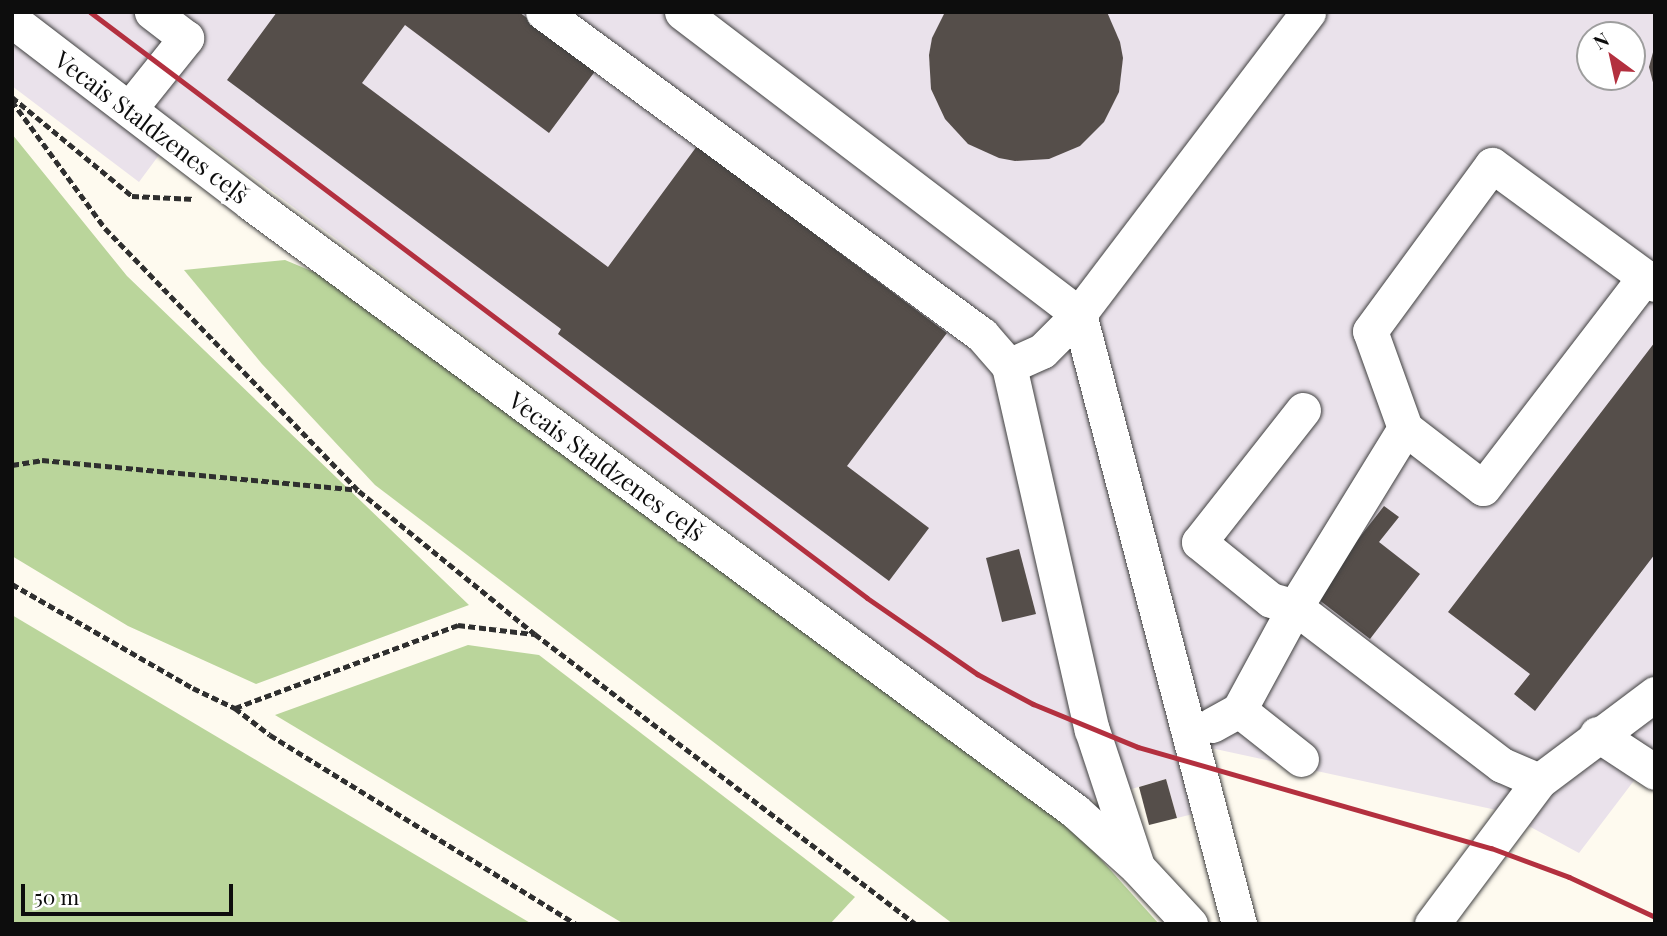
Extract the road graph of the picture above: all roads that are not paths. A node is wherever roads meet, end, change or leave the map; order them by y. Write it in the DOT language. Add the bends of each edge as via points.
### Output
graph roads {
  1 [pos="152,12"];
  2 [pos="543,12"];
  3 [pos="682,12"];
  4 [pos="1308,12"];
  5 [pos="12,20"];
  6 [pos="130,108"];
  7 [pos="1650,281"];
  8 [pos="1079,314"];
  9 [pos="1009,366"];
  10 [pos="1303,410"];
  11 [pos="1405,428"];
  12 [pos="1295,607"];
  13 [pos="1655,694"];
  14 [pos="1597,734"];
  15 [pos="1301,760"];
  16 [pos="1655,772"];
  17 [pos="1539,781"];
  18 [pos="1137,867"];
  19 [pos="1191,924"];
  20 [pos="1239,924"];
  21 [pos="1433,924"];
  1 -- 6 [label="street" via="187,38"];
  2 -- 9 [label="street" via="982,335"];
  3 -- 8 [label="street"];
  4 -- 8 [label="street"];
  5 -- 6 [label="street, Vecais Staldzenes ceļš"];
  6 -- 18 [label="street, Vecais Staldzenes ceļš" via="251,203 1075,811"];
  7 -- 11 [label="street" via="1483,488"];
  7 -- 11 [label="street" via="1492,165 1370,331"];
  8 -- 9 [label="street" via="1042,351"];
  8 -- 20 [label="street"];
  9 -- 18 [label="street" via="1092,730"];
  10 -- 12 [label="street" via="1199,542 1271,600"];
  11 -- 12 [label="street"];
  12 -- 15 [label="street" via="1226,718"];
  12 -- 17 [label="street" via="1502,765"];
  13 -- 14 [label="street"];
  14 -- 16 [label="street"];
  14 -- 17 [label="street"];
  17 -- 21 [label="street"];
  18 -- 19 [label="street, Vecais Staldzenes ceļš"];
}
